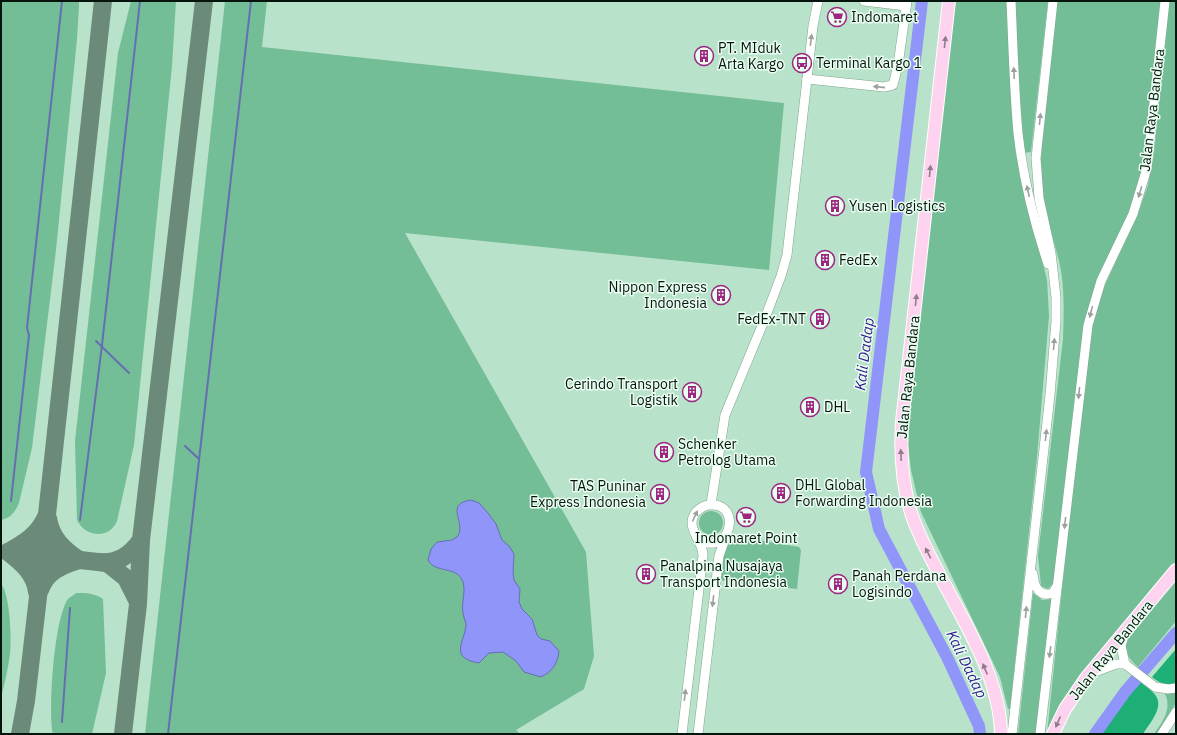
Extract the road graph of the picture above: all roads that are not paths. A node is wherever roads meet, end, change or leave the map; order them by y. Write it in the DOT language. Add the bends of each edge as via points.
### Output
graph roads {
  1 [pos="818,1"];
  2 [pos="864,1"];
  3 [pos="949,1"];
  4 [pos="1011,1"];
  5 [pos="1053,1"];
  6 [pos="1165,1"];
  7 [pos="906,3"];
  8 [pos="807,79"];
  9 [pos="1054,282"];
  10 [pos="711,504"];
  11 [pos="696,536"];
  12 [pos="726,536"];
  13 [pos="1032,556"];
  14 [pos="1176,570"];
  15 [pos="1059,581"];
  16 [pos="1129,628"];
  17 [pos="1126,665"];
  18 [pos="1086,678"];
  19 [pos="1176,688"];
  20 [pos="1175,715"];
  21 [pos="683,717"];
  22 [pos="699,718"];
  23 [pos="682,734"];
  24 [pos="698,734"];
  25 [pos="1001,734"];
  26 [pos="1012,734"];
  27 [pos="1040,734"];
  28 [pos="1053,734"];
  29 [pos="1162,734"];
  8 -- 1 [label="street, one-way"];
  2 -- 7 [label="street"];
  25 -- 3 [label="main road, Jalan Raya Bandara, one-way" via="998,707 977,650 914,520 901,462 902,422"];
  9 -- 4 [label="street, one-way" via="1021,154"];
  9 -- 5 [label="street, one-way" via="1051,253 1038,198 1036,158"];
  6 -- 15 [label="street, Jalan Raya Bandara, one-way" via="1147,168 1133,214 1101,281 1088,325"];
  7 -- 8 [label="street, one-way" via="896,77 890,87"];
  8 -- 10 [label="street" via="787,255 767,313 725,415"];
  13 -- 9 [label="street, one-way" via="1056,321"];
  11 -- 10 [label="street, one-way" via="693,518 700,508"];
  10 -- 12 [label="street" via="722,508 729,516 730,528"];
  11 -- 12 [label="street" via="711,543"];
  21 -- 11 [label="street, one-way" via="703,555 703,549"];
  12 -- 22 [label="street, one-way" via="719,556"];
  13 -- 15 [label="street" via="1033,578 1039,592 1047,595 1053,593"];
  26 -- 13 [label="street, one-way"];
  14 -- 16 [label="main road, Jalan Raya Bandara"];
  15 -- 27 [label="street, Jalan Raya Bandara, one-way"];
  16 -- 17 [label="street" via="1121,641 1121,651"];
  16 -- 18 [label="main road, Jalan Raya Bandara"];
  17 -- 18 [label="street" via="1116,664 1097,670"];
  17 -- 19 [label="street" via="1154,686"];
  18 -- 28 [label="main road, Jalan Raya Bandara, one-way" via="1065,709"];
  20 -- 29 [label="street"];
  21 -- 22 [label="street"];
  21 -- 23 [label="street"];
  22 -- 24 [label="street"];
}
